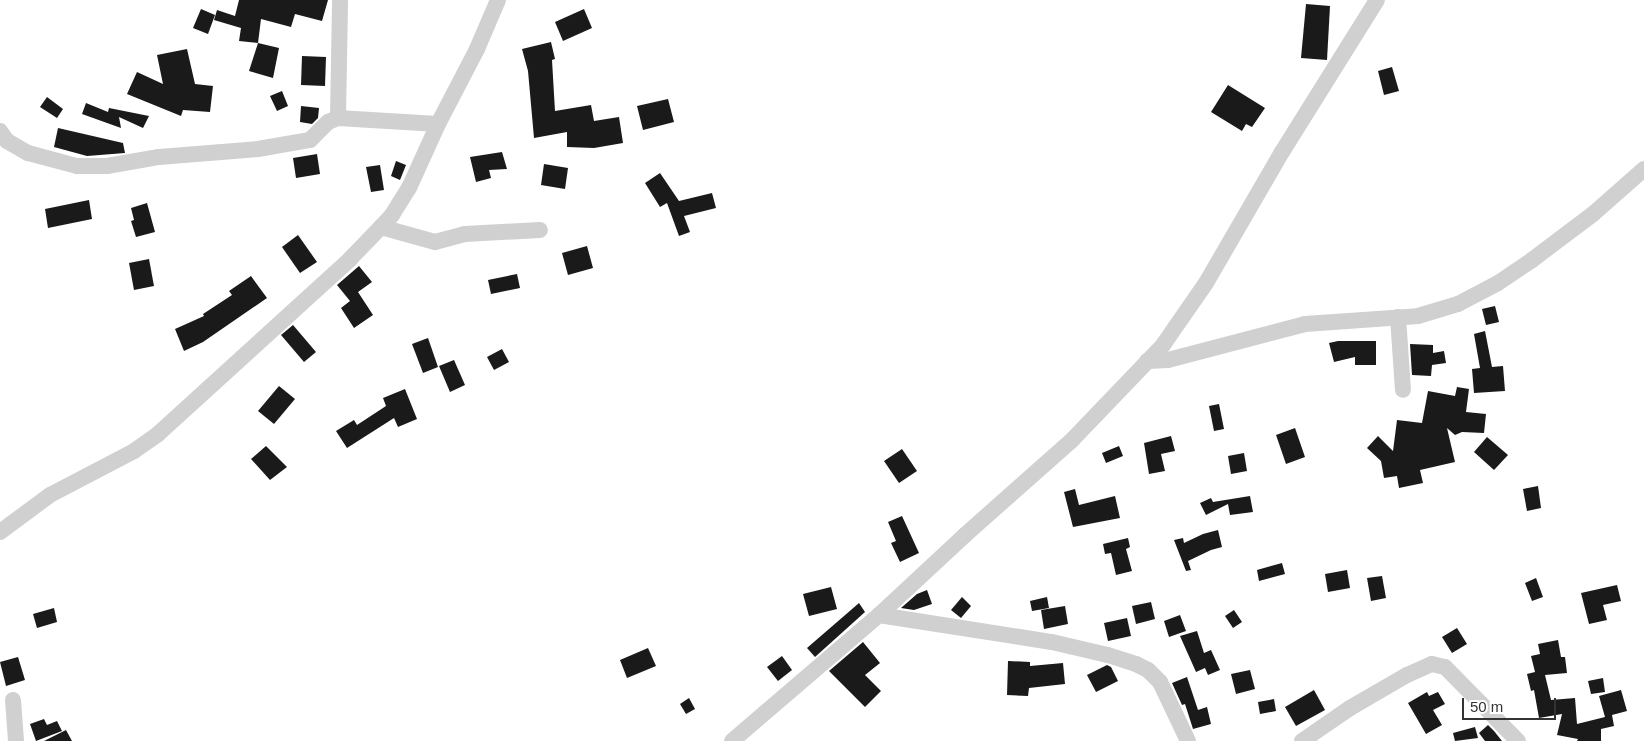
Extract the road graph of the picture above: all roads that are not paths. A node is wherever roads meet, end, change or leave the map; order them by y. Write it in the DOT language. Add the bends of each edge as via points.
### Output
graph roads {
  1 [pos="340,0"];
  2 [pos="498,0"];
  3 [pos="1377,0"];
  4 [pos="338,118"];
  5 [pos="438,124"];
  6 [pos="0,132"];
  7 [pos="1644,169"];
  8 [pos="380,228"];
  9 [pos="540,230"];
  10 [pos="1398,317"];
  11 [pos="1147,361"];
  12 [pos="1403,390"];
  13 [pos="0,532"];
  14 [pos="879,615"];
  15 [pos="12,700"];
  16 [pos="16,741"];
  17 [pos="732,741"];
  18 [pos="1188,741"];
  19 [pos="1302,741"];
  20 [pos="1518,741"];
  1 -- 4 [label="street"];
  2 -- 5 [label="street"];
  3 -- 11 [label="street" via="1282,152 1206,283 1163,345"];
  4 -- 5 [label="street"];
  4 -- 6 [label="street" via="328,122 310,140 107,166 77,166 28,153 7,141"];
  5 -- 8 [label="street" via="409,188"];
  7 -- 10 [label="street" via="1593,214 1498,283 1458,304 1418,316"];
  8 -- 9 [label="street" via="435,242 465,234"];
  8 -- 13 [label="street" via="158,434 134,451 50,495"];
  10 -- 11 [label="street" via="1305,324 1168,360"];
  10 -- 12 [label="street"];
  11 -- 14 [label="street" via="1073,439"];
  14 -- 17 [label="street"];
  14 -- 18 [label="street" via="1052,642 1108,654 1136,664 1160,682"];
  15 -- 16 [label="street"];
  19 -- 20 [label="street" via="1358,703 1432,664 1445,668"];
}
